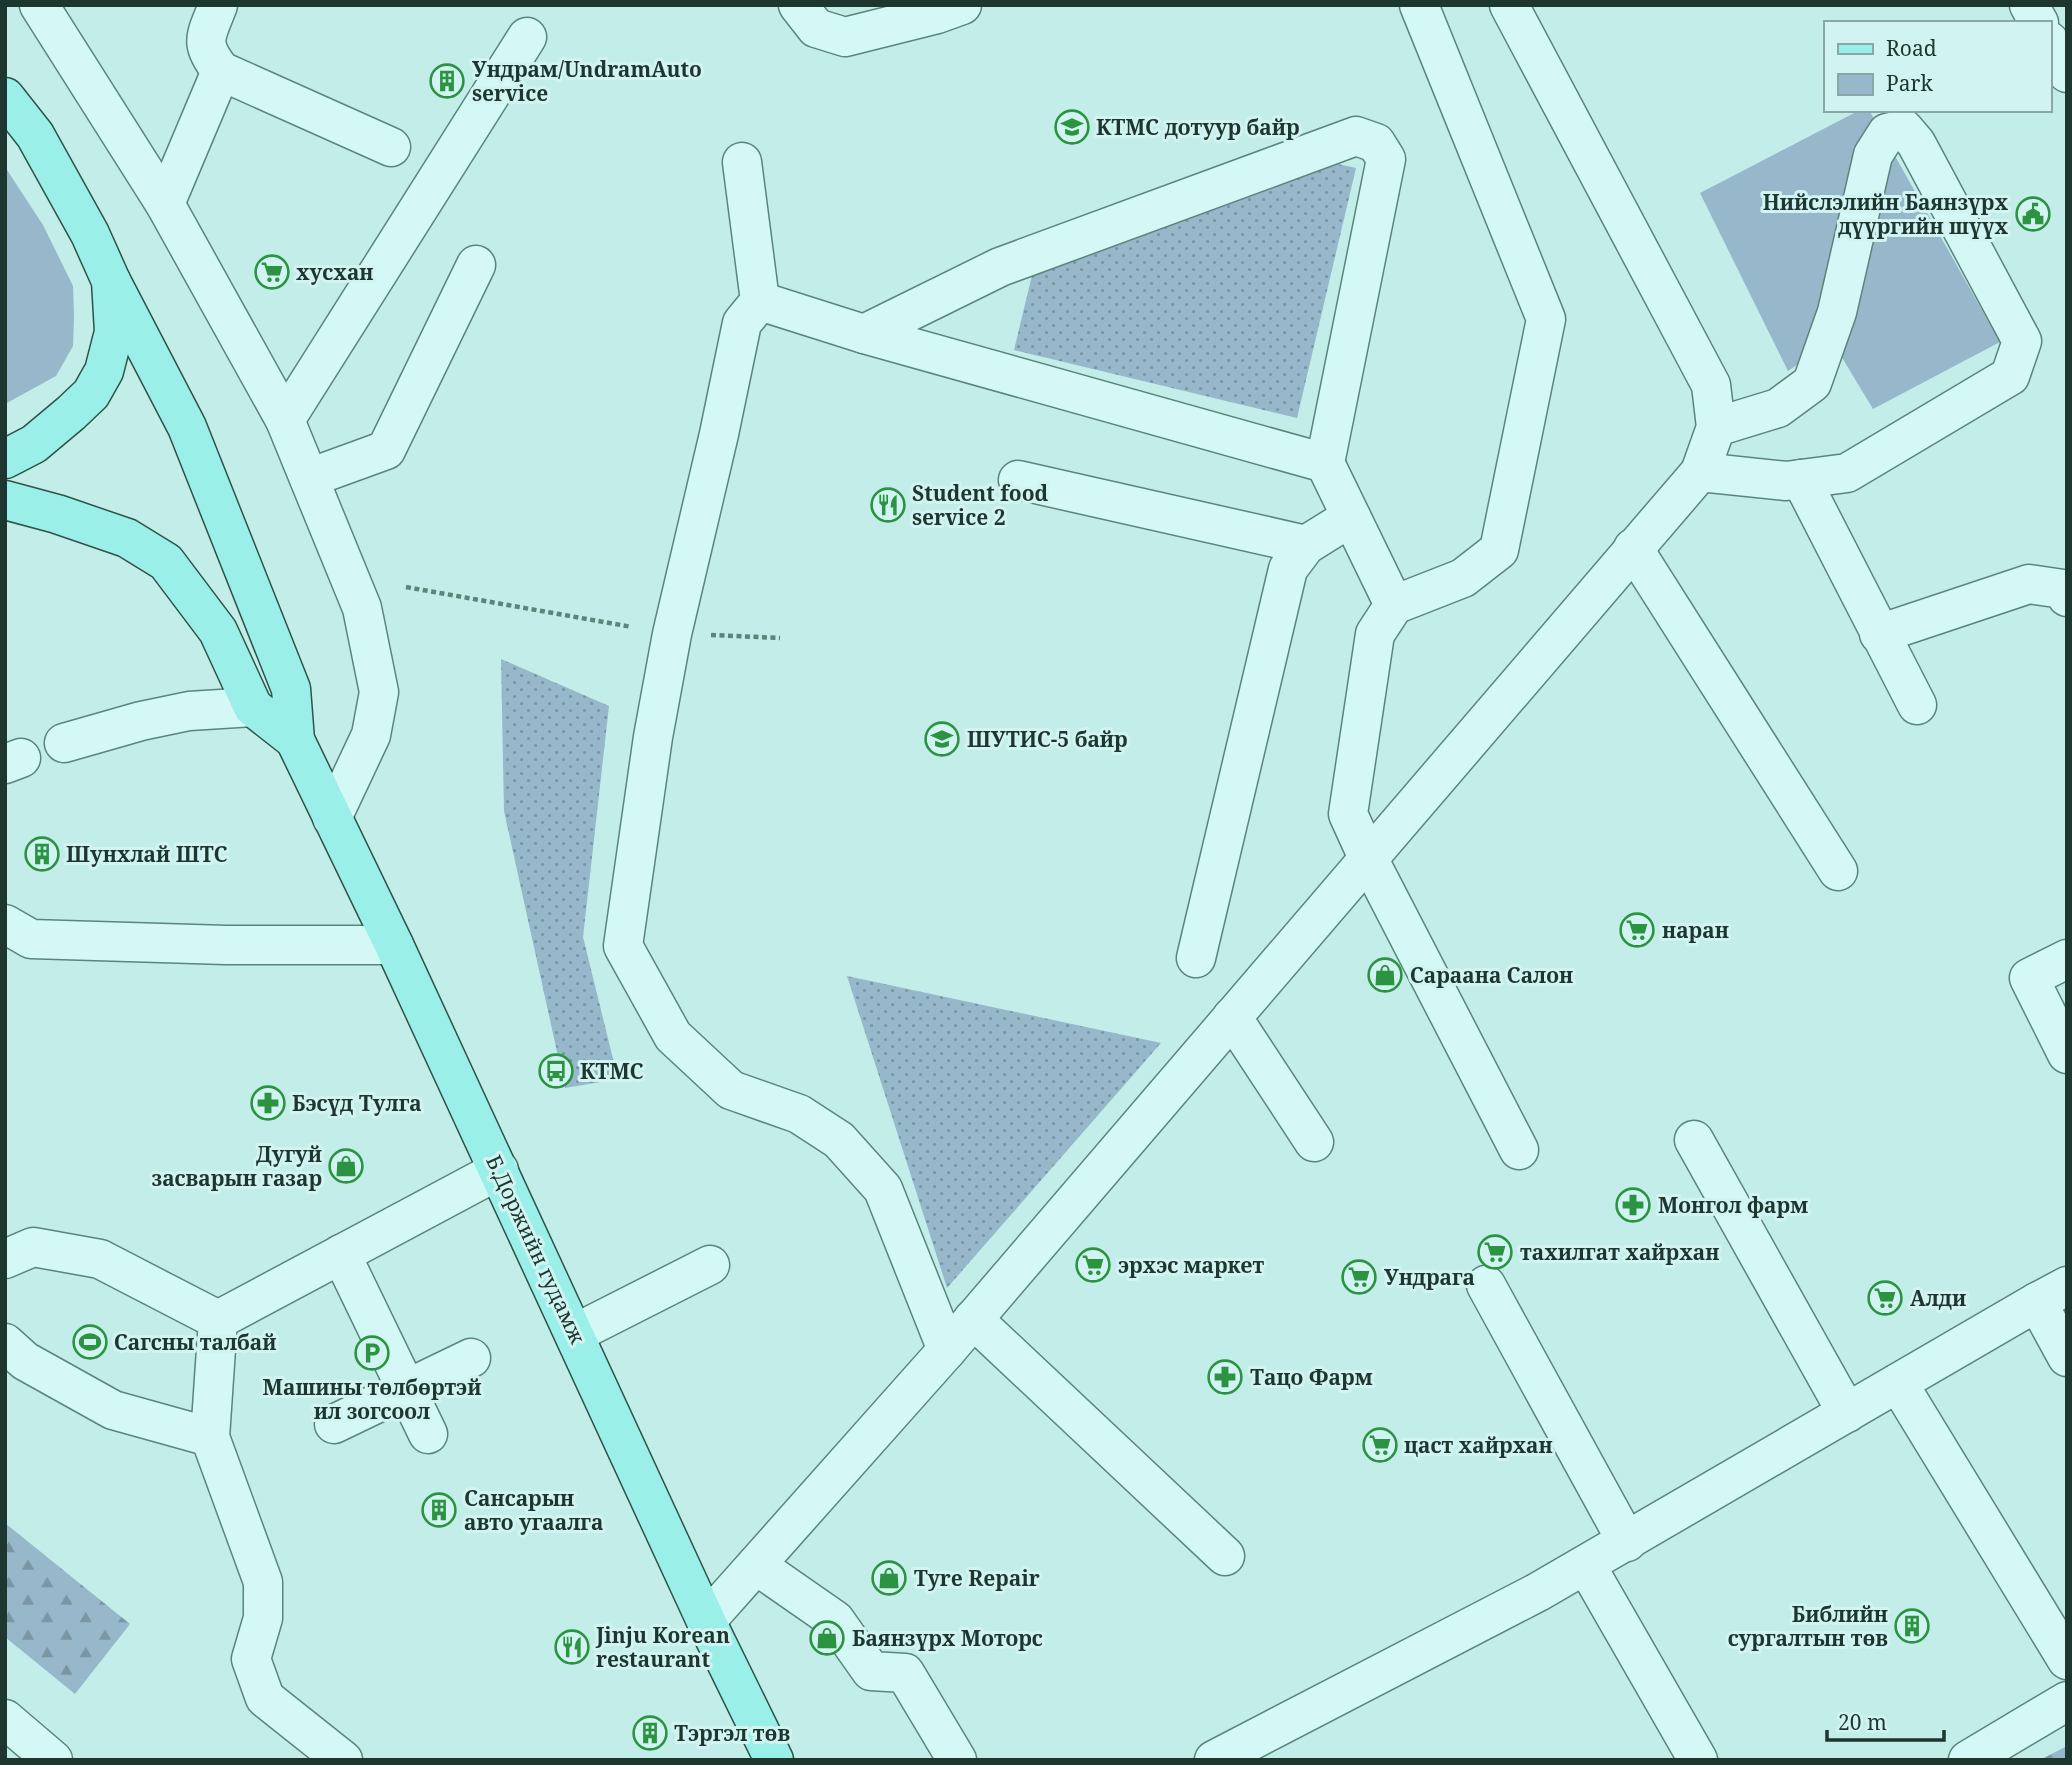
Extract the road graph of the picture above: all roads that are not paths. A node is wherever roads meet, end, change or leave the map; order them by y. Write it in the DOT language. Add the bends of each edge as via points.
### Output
graph roads {
  1 [pos="39,5"];
  2 [pos="218,5"];
  3 [pos="798,5"];
  4 [pos="962,5"];
  5 [pos="1419,5"];
  6 [pos="1509,5"];
  7 [pos="2029,5"];
  8 [pos="2038,21"];
  9 [pos="527,37"];
  10 [pos="2051,45"];
  11 [pos="221,71"];
  12 [pos="2067,73"];
  13 [pos="5,97"];
  14 [pos="391,147"];
  15 [pos="741,162"];
  16 [pos="165,204"];
  17 [pos="476,265"];
  18 [pos="111,281"];
  19 [pos="760,301"];
  20 [pos="864,334"];
  21 [pos="285,420"];
  22 [pos="1716,426"];
  23 [pos="5,459"];
  24 [pos="1325,463"];
  25 [pos="1700,472"];
  26 [pos="309,478"];
  27 [pos="1801,479"];
  28 [pos="1018,480"];
  29 [pos="11,509"];
  30 [pos="1351,517"];
  31 [pos="1306,545"];
  32 [pos="1633,548"];
  33 [pos="2065,591"];
  34 [pos="1394,605"];
  35 [pos="1879,634"];
  36 [pos="1917,705"];
  37 [pos="254,707"];
  38 [pos="295,740"];
  39 [pos="64,743"];
  40 [pos="332,818"];
  41 [pos="1368,858"];
  42 [pos="1838,871"];
  43 [pos="5,924"];
  44 [pos="394,945"];
  45 [pos="1196,958"];
  46 [pos="2067,959"];
  47 [pos="1232,1017"];
  48 [pos="2067,1054"];
  49 [pos="1693,1140"];
  50 [pos="1314,1142"];
  51 [pos="1519,1150"];
  52 [pos="499,1170"];
  53 [pos="341,1254"];
  54 [pos="5,1259"];
  55 [pos="710,1265"];
  56 [pos="1486,1285"];
  57 [pos="2052,1294"];
  58 [pos="973,1319"];
  59 [pos="218,1320"];
  60 [pos="575,1334"];
  61 [pos="5,1343"];
  62 [pos="947,1350"];
  63 [pos="471,1357"];
  64 [pos="2067,1357"];
  65 [pos="1898,1382"];
  66 [pos="407,1390"];
  67 [pos="1847,1413"];
  68 [pos="334,1424"];
  69 [pos="428,1434"];
  70 [pos="209,1437"];
  71 [pos="1627,1542"];
  72 [pos="1225,1556"];
  73 [pos="756,1565"];
  74 [pos="1586,1565"];
  75 [pos="706,1621"];
  76 [pos="2067,1660"];
  77 [pos="2067,1701"];
  78 [pos="5,1719"];
  79 [pos="53,1760"];
  80 [pos="343,1760"];
  81 [pos="774,1760"];
  82 [pos="957,1760"];
  83 [pos="1214,1760"];
  84 [pos="1698,1760"];
  85 [pos="1968,1760"];
  1 -- 16 [label="street"];
  2 -- 11 [label="street" via="205,40 208,55"];
  3 -- 4 [label="street" via="816,28 845,37"];
  5 -- 34 [label="street" via="1546,319 1499,550 1463,578"];
  6 -- 22 [label="street" via="1711,386"];
  7 -- 8 [label="street"];
  9 -- 21 [label="street"];
  10 -- 12 [label="street"];
  11 -- 14 [label="street"];
  11 -- 16 [label="street"];
  13 -- 18 [label="main road" via="35,135"];
  15 -- 19 [label="street"];
  16 -- 21 [label="street"];
  17 -- 26 [label="street" via="386,450"];
  18 -- 23 [label="main road" via="114,332 104,371 91,394 34,444"];
  18 -- 38 [label="main road" via="187,427 291,688"];
  19 -- 20 [label="street"];
  19 -- 62 [label="street" via="742,323 672,634 623,946 673,1036 731,1090 799,1114 839,1140 883,1189"];
  20 -- 24 [label="street"];
  20 -- 24 [label="street" via="1000,267 1356,136 1376,143 1386,159"];
  21 -- 26 [label="street"];
  22 -- 25 [label="street"];
  22 -- 27 [label="street" via="1779,408 1812,383 1837,313 1873,155 1887,133 1904,129 1916,143 2022,341 2010,376 1847,473"];
  24 -- 30 [label="street"];
  25 -- 27 [label="street"];
  25 -- 32 [label="street"];
  26 -- 40 [label="street" via="362,608 379,692 371,735"];
  27 -- 35 [label="street"];
  28 -- 31 [label="street"];
  29 -- 37 [label="main road" via="57,514 127,538 166,562 218,631"];
  30 -- 31 [label="street"];
  30 -- 34 [label="street"];
  31 -- 45 [label="street" via="1288,569"];
  32 -- 41 [label="street"];
  32 -- 42 [label="street"];
  33 -- 35 [label="street" via="2029,584"];
  34 -- 41 [label="street" via="1375,634 1348,814"];
  35 -- 36 [label="street"];
  37 -- 38 [label="main road"];
  37 -- 39 [label="street" via="189,711"];
  38 -- 40 [label="main road, Б.Доржийн гудамж"];
  40 -- 44 [label="main road, Б.Доржийн гудамж"];
  41 -- 47 [label="street"];
  41 -- 51 [label="street"];
  43 -- 44 [label="street" via="31,939 226,946"];
  44 -- 52 [label="main road, Б.Доржийн гудамж"];
  46 -- 48 [label="street" via="2029,978"];
  47 -- 50 [label="street"];
  47 -- 58 [label="street"];
  49 -- 67 [label="street"];
  52 -- 53 [label="street"];
  52 -- 60 [label="main road, Б.Доржийн гудамж"];
  53 -- 59 [label="street"];
  53 -- 66 [label="street"];
  54 -- 59 [label="street" via="33,1247 100,1259"];
  55 -- 60 [label="street"];
  56 -- 71 [label="street"];
  57 -- 64 [label="street"];
  57 -- 65 [label="street"];
  58 -- 62 [label="street"];
  58 -- 72 [label="street"];
  59 -- 70 [label="street"];
  60 -- 75 [label="main road, Б.Доржийн гудамж"];
  61 -- 70 [label="street" via="25,1361 113,1410"];
  62 -- 73 [label="street"];
  63 -- 66 [label="street"];
  65 -- 67 [label="street"];
  65 -- 76 [label="street"];
  66 -- 68 [label="street"];
  66 -- 69 [label="street"];
  67 -- 71 [label="street"];
  70 -- 80 [label="street" via="263,1582 263,1618 251,1659 265,1698"];
  71 -- 74 [label="street"];
  73 -- 75 [label="street"];
  73 -- 82 [label="street" via="835,1620 871,1671 905,1673"];
  74 -- 83 [label="street"];
  74 -- 84 [label="street"];
  75 -- 81 [label="main road, Б.Доржийн гудамж"];
  77 -- 85 [label="street"];
  78 -- 79 [label="street"];
}
